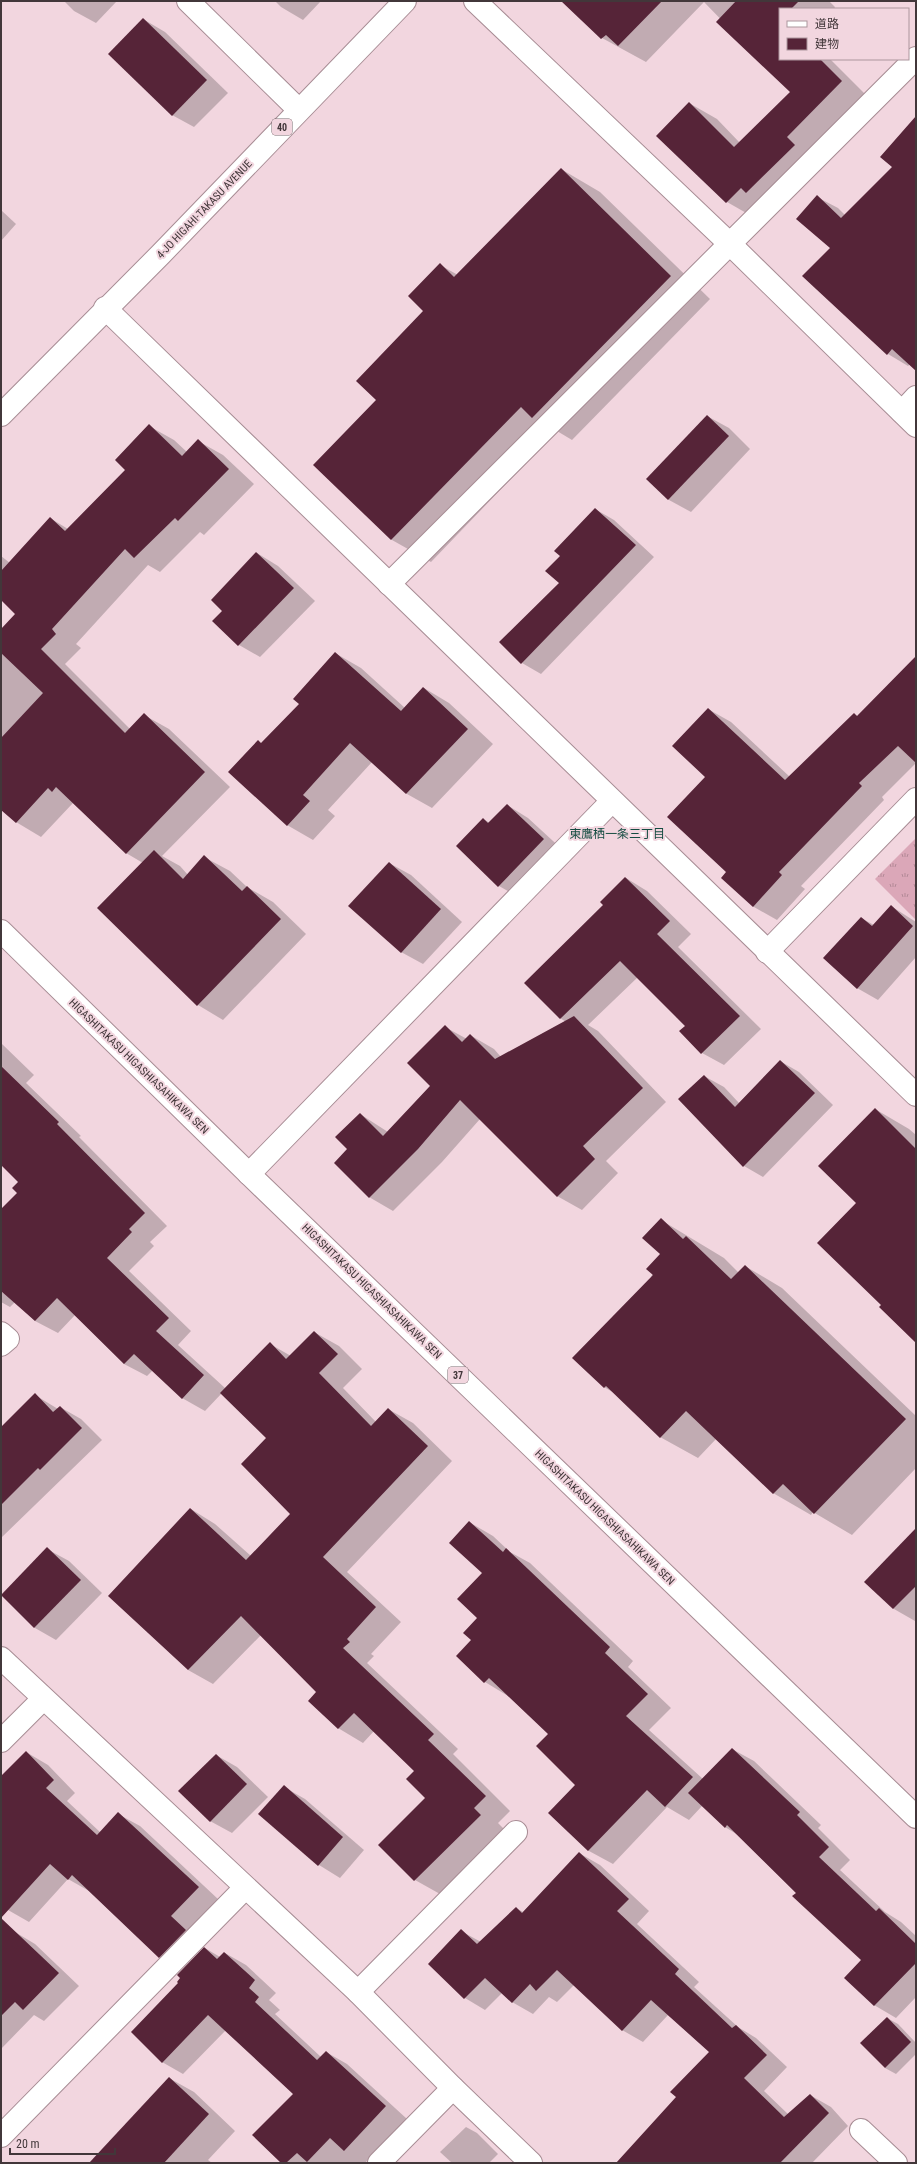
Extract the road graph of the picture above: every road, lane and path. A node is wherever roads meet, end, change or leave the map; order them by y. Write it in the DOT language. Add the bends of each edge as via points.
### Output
graph roads {
  1 [pos="188,1"];
  2 [pos="404,1"];
  3 [pos="475,1"];
  4 [pos="916,58"];
  5 [pos="298,110"];
  6 [pos="731,245"];
  7 [pos="105,308"];
  8 [pos="911,411"];
  9 [pos="1,415"];
  10 [pos="389,584"];
  11 [pos="916,799"];
  12 [pos="612,801"];
  13 [pos="1,931"];
  14 [pos="767,952"];
  15 [pos="916,1095"];
  16 [pos="249,1174"];
  17 [pos="1,1333"];
  18 [pos="1,1345"];
  19 [pos="1,1658"];
  20 [pos="43,1699"];
  21 [pos="1,1741"];
  22 [pos="916,1817"];
  23 [pos="516,1832"];
  24 [pos="245,1888"];
  25 [pos="358,1992"];
  26 [pos="453,2088"];
  27 [pos="861,2130"];
  28 [pos="1,2136"];
  29 [pos="379,2163"];
  30 [pos="532,2163"];
  31 [pos="896,2163"];
  1 -- 5 [label="main road"];
  2 -- 5 [label="main road, 4-JO HIGAHI-TAKASU AVENUE / 40"];
  3 -- 6 [label="main road"];
  4 -- 6 [label="main road"];
  5 -- 7 [label="main road, 4-JO HIGAHI-TAKASU AVENUE / 40"];
  6 -- 8 [label="main road"];
  6 -- 10 [label="main road"];
  7 -- 9 [label="main road, 4-JO HIGAHI-TAKASU AVENUE / 40"];
  7 -- 10 [label="main road"];
  10 -- 12 [label="main road"];
  11 -- 14 [label="main road"];
  12 -- 14 [label="main road"];
  12 -- 16 [label="main road"];
  13 -- 16 [label="main road, HIGASHITAKASU HIGASHIASAHIKAWA SEN / 37"];
  14 -- 15 [label="main road"];
  16 -- 22 [label="main road, HIGASHITAKASU HIGASHIASAHIKAWA SEN / 37"];
  17 -- 18 [label="main road" via="8,1339"];
  19 -- 20 [label="main road"];
  20 -- 21 [label="main road"];
  20 -- 24 [label="main road"];
  23 -- 25 [label="main road"];
  24 -- 25 [label="main road"];
  24 -- 28 [label="main road"];
  25 -- 26 [label="main road"];
  26 -- 29 [label="main road"];
  26 -- 30 [label="main road"];
  27 -- 31 [label="main road"];
}
